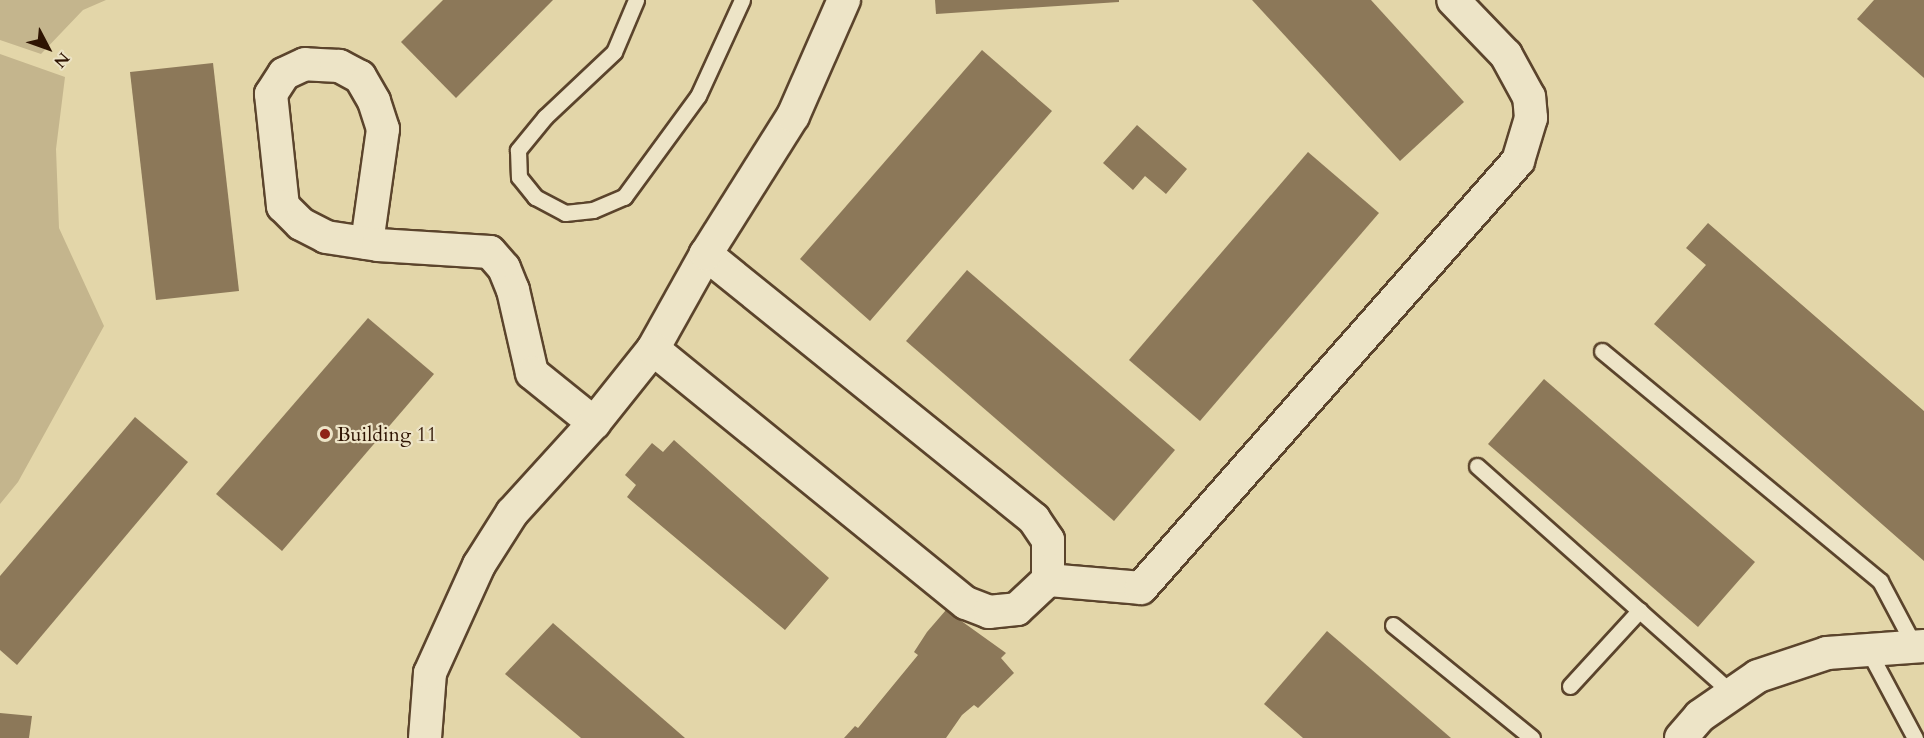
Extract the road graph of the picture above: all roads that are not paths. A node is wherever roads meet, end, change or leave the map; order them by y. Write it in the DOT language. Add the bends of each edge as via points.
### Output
graph roads {
  1 [pos="636,0"];
  2 [pos="742,0"];
  3 [pos="844,0"];
  4 [pos="1453,0"];
  5 [pos="367,243"];
  6 [pos="706,254"];
  7 [pos="653,349"];
  8 [pos="1602,351"];
  9 [pos="594,423"];
  10 [pos="1477,466"];
  11 [pos="1047,580"];
  12 [pos="1640,610"];
  13 [pos="1393,625"];
  14 [pos="1920,646"];
  15 [pos="1868,650"];
  16 [pos="1570,686"];
  17 [pos="1733,694"];
  18 [pos="425,738"];
  19 [pos="1532,738"];
  20 [pos="1681,738"];
  21 [pos="1915,738"];
  1 -- 2 [label="lane" via="614,52 545,117 518,150 519,177 535,196 565,213 593,210 624,197 698,96"];
  3 -- 6 [label="street" via="793,116"];
  4 -- 11 [label="street" via="1506,55 1529,97 1531,118 1518,161 1141,588"];
  5 -- 5 [label="street" via="326,237 301,224 283,206 271,94 284,74 305,64 339,66 360,77 374,101 382,129"];
  5 -- 9 [label="street" via="490,252 504,268 513,290 532,373"];
  6 -- 7 [label="street"];
  6 -- 11 [label="street" via="1034,519 1048,540"];
  7 -- 9 [label="street"];
  7 -- 11 [label="street" via="966,603 989,612 1017,609"];
  8 -- 14 [label="lane" via="1880,581"];
  9 -- 18 [label="street" via="512,513 478,565 430,673"];
  10 -- 12 [label="lane"];
  12 -- 16 [label="lane"];
  12 -- 17 [label="lane"];
  13 -- 19 [label="lane"];
  14 -- 15 [label="street"];
  15 -- 17 [label="street" via="1827,653 1758,676"];
  15 -- 21 [label="lane"];
  17 -- 20 [label="street" via="1700,716"];
}
